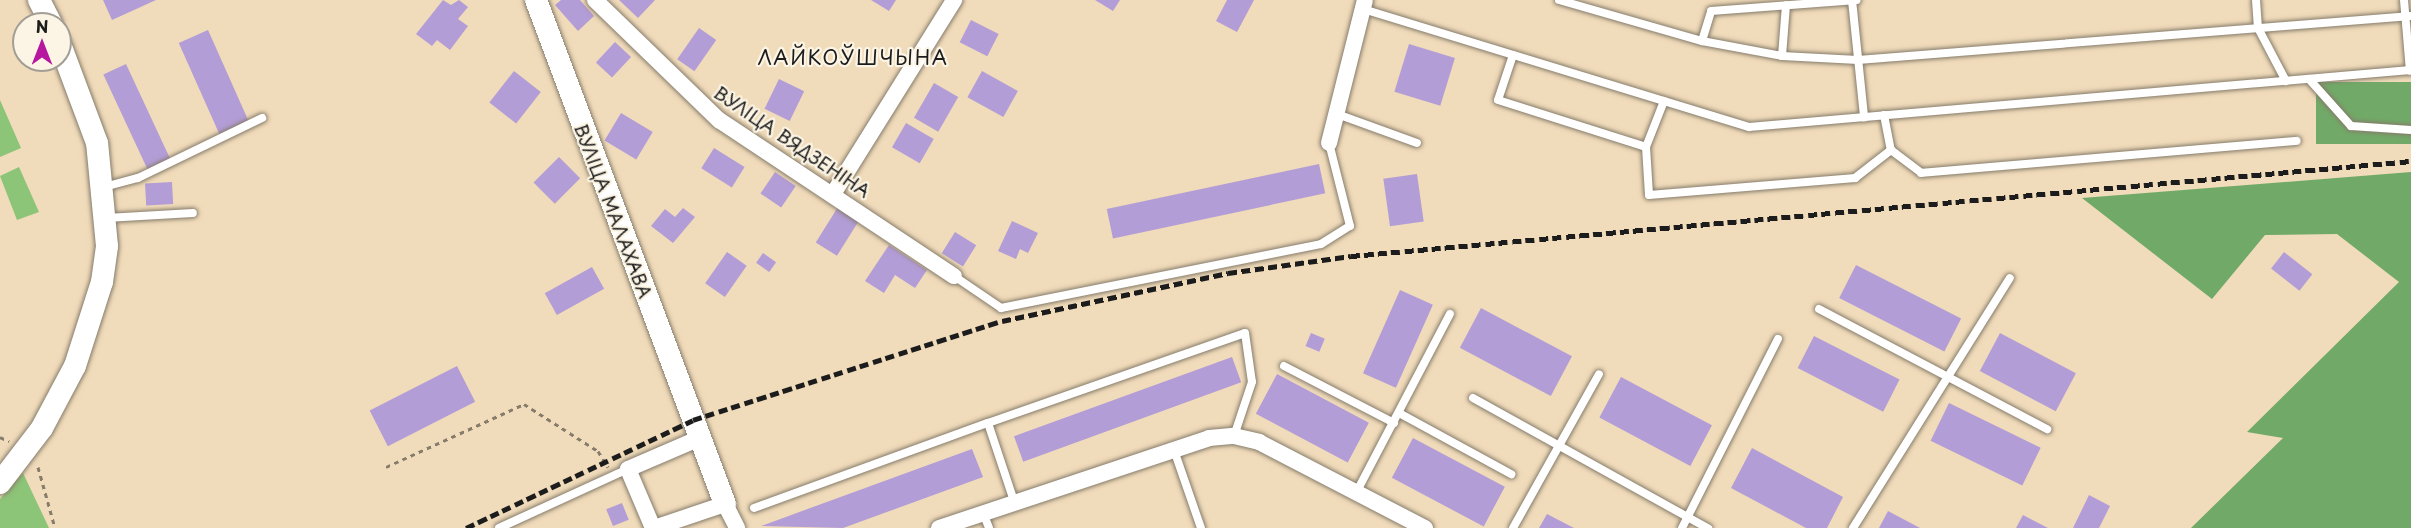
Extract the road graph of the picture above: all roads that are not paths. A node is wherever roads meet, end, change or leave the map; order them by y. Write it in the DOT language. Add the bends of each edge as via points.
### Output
graph roads {
  1 [pos="536,0"];
  2 [pos="595,0"];
  3 [pos="954,0"];
  4 [pos="1559,0"];
  5 [pos="1852,0"];
  6 [pos="1857,0"];
  7 [pos="2256,0"];
  8 [pos="2404,0"];
  9 [pos="1364,4"];
  10 [pos="1786,5"];
  11 [pos="2408,16"];
  12 [pos="2258,28"];
  13 [pos="1702,41"];
  14 [pos="1513,55"];
  15 [pos="1782,56"];
  16 [pos="1858,60"];
  17 [pos="2411,70"];
  18 [pos="70,72"];
  19 [pos="2309,79"];
  20 [pos="2286,81"];
  21 [pos="1664,101"];
  22 [pos="1337,114"];
  23 [pos="1884,115"];
  24 [pos="1864,117"];
  25 [pos="261,118"];
  26 [pos="2411,130"];
  27 [pos="2297,141"];
  28 [pos="1329,143"];
  29 [pos="1417,143"];
  30 [pos="1646,147"];
  31 [pos="1891,150"];
  32 [pos="104,187"];
  33 [pos="833,194"];
  34 [pos="194,213"];
  35 [pos="106,219"];
  36 [pos="954,276"];
  37 [pos="2010,278"];
  38 [pos="1819,309"];
  39 [pos="1450,314"];
  40 [pos="1778,339"];
  41 [pos="1284,366"];
  42 [pos="1599,374"];
  43 [pos="1945,380"];
  44 [pos="1473,398"];
  45 [pos="1399,413"];
  46 [pos="988,423"];
  47 [pos="1394,423"];
  48 [pos="697,429"];
  49 [pos="2047,429"];
  50 [pos="1234,436"];
  51 [pos="1561,448"];
  52 [pos="1174,450"];
  53 [pos="628,469"];
  54 [pos="1511,474"];
  55 [pos="0,483"];
  56 [pos="1357,491"];
  57 [pos="1014,501"];
  58 [pos="725,504"];
  59 [pos="754,508"];
  60 [pos="1687,518"];
  61 [pos="986,520"];
  62 [pos="499,528"];
  63 [pos="654,528"];
  64 [pos="737,528"];
  65 [pos="939,528"];
  66 [pos="1201,528"];
  67 [pos="1425,528"];
  68 [pos="1513,528"];
  69 [pos="1682,528"];
  70 [pos="1708,528"];
  71 [pos="1853,528"];
  1 -- 48 [label="street, ВУЛІЦА МАЛАХАВА"];
  2 -- 33 [label="street, ВУЛІЦА ВЯДЗЕНІНА" via="719,120"];
  3 -- 33 [label="street"];
  4 -- 13 [label="lane"];
  5 -- 6 [label="lane"];
  5 -- 10 [label="lane"];
  5 -- 16 [label="lane"];
  7 -- 12 [label="lane"];
  8 -- 11 [label="lane"];
  9 -- 14 [label="lane"];
  9 -- 22 [label="street"];
  10 -- 13 [label="lane" via="1711,11"];
  10 -- 15 [label="lane"];
  11 -- 12 [label="lane"];
  11 -- 17 [label="lane"];
  12 -- 16 [label="lane"];
  12 -- 20 [label="lane"];
  13 -- 15 [label="lane"];
  14 -- 21 [label="lane"];
  14 -- 30 [label="lane" via="1498,100"];
  15 -- 16 [label="lane"];
  16 -- 24 [label="lane"];
  17 -- 19 [label="lane"];
  18 -- 32 [label="street" via="97,143"];
  19 -- 20 [label="lane"];
  19 -- 26 [label="lane" via="2351,126"];
  20 -- 23 [label="lane"];
  21 -- 24 [label="lane" via="1749,127"];
  21 -- 30 [label="lane"];
  22 -- 28 [label="street"];
  22 -- 29 [label="lane"];
  23 -- 24 [label="lane"];
  23 -- 31 [label="lane"];
  25 -- 32 [label="lane" via="138,178"];
  27 -- 31 [label="lane" via="1921,173"];
  28 -- 36 [label="lane" via="1350,225 1321,244 1001,308"];
  30 -- 31 [label="lane" via="1649,195 1855,178"];
  32 -- 35 [label="street"];
  33 -- 36 [label="street, ВУЛІЦА ВЯДЗЕНІНА"];
  34 -- 35 [label="lane"];
  35 -- 55 [label="street" via="102,282 75,366 42,428"];
  37 -- 43 [label="lane"];
  38 -- 43 [label="lane"];
  39 -- 45 [label="lane"];
  40 -- 60 [label="lane"];
  41 -- 47 [label="lane"];
  42 -- 51 [label="lane"];
  43 -- 49 [label="lane"];
  43 -- 71 [label="lane"];
  44 -- 51 [label="lane"];
  45 -- 47 [label="lane"];
  45 -- 54 [label="lane"];
  46 -- 50 [label="lane" via="1245,333 1252,382"];
  46 -- 57 [label="lane"];
  46 -- 59 [label="lane"];
  47 -- 56 [label="lane"];
  48 -- 53 [label="street"];
  48 -- 58 [label="street, ВУЛІЦА МАЛАХАВА"];
  50 -- 52 [label="street"];
  50 -- 56 [label="street"];
  51 -- 60 [label="lane"];
  51 -- 68 [label="lane"];
  52 -- 57 [label="street"];
  52 -- 66 [label="lane"];
  53 -- 62 [label="lane"];
  53 -- 63 [label="street"];
  56 -- 67 [label="street"];
  57 -- 61 [label="street"];
  58 -- 63 [label="street"];
  58 -- 64 [label="street"];
  60 -- 69 [label="lane"];
  60 -- 70 [label="lane"];
  61 -- 65 [label="street"];
}
